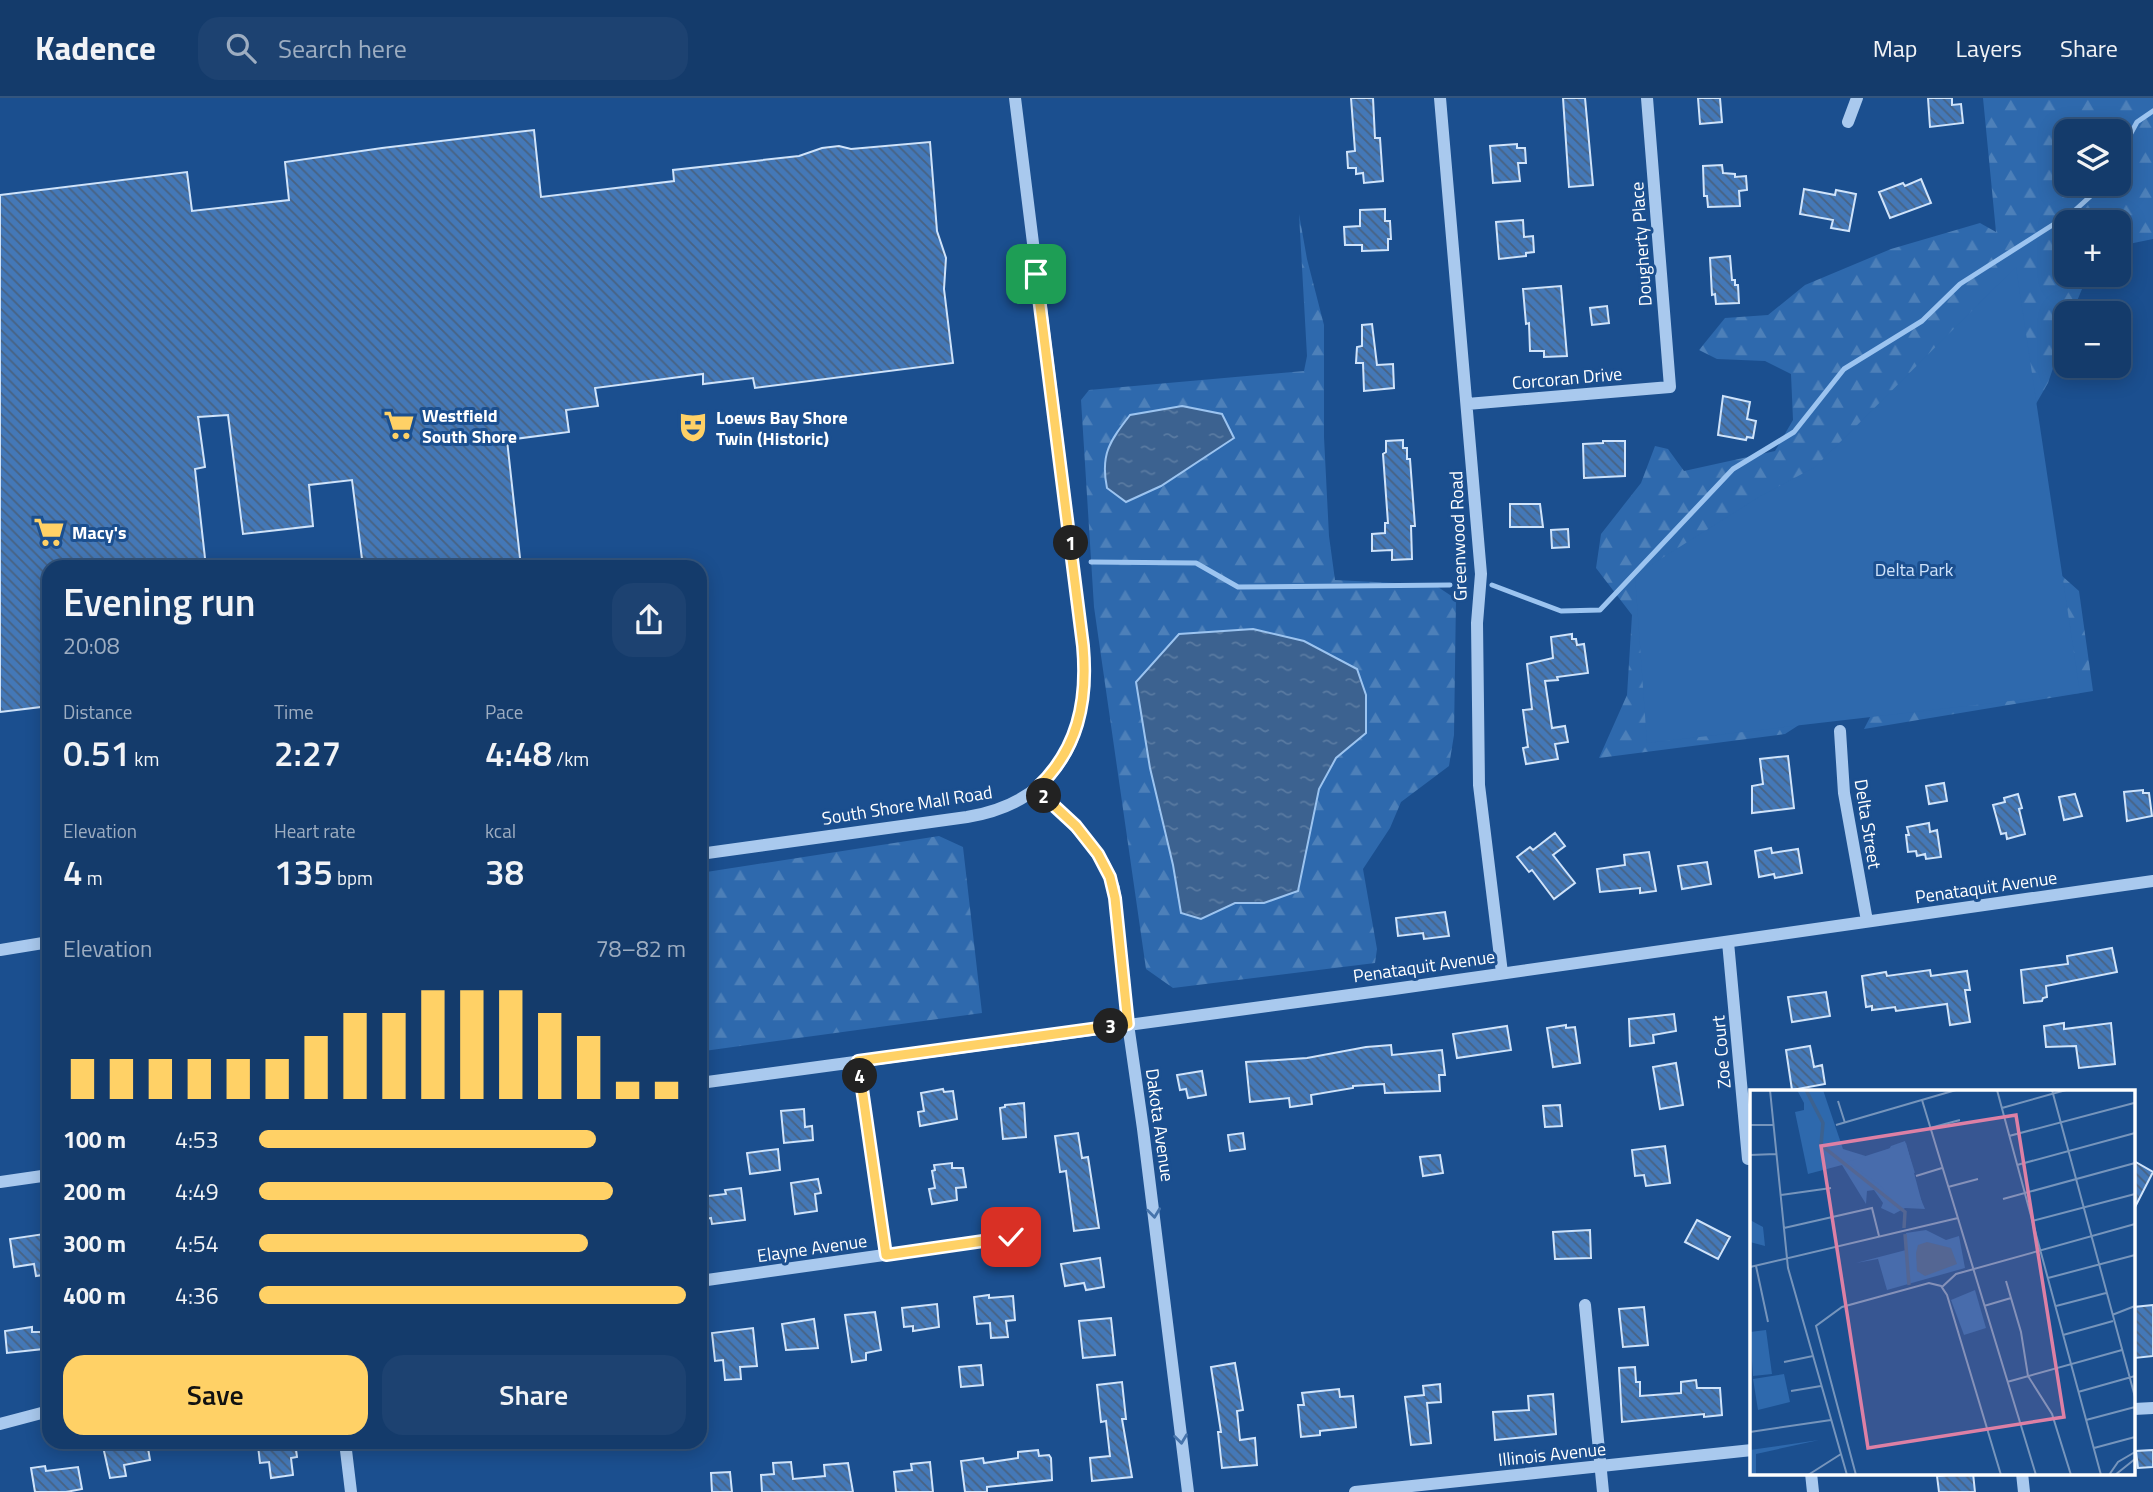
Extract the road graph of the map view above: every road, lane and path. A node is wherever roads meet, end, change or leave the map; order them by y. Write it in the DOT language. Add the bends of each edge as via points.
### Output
graph roads {
  1 [pos="1015,98"];
  2 [pos="1440,98"];
  3 [pos="1647,98"];
  4 [pos="1857,98"];
  5 [pos="1848,122"];
  6 [pos="1670,387"];
  7 [pos="1468,404"];
  8 [pos="1840,731"];
  9 [pos="1036,789"];
  10 [pos="707,853"];
  11 [pos="2153,881"];
  12 [pos="1867,921"];
  13 [pos="1728,942"];
  14 [pos="42,943"];
  15 [pos="0,950"];
  16 [pos="1502,973"];
  17 [pos="1128,1024"];
  18 [pos="858,1061"];
  19 [pos="707,1082"];
  20 [pos="1748,1159"];
  21 [pos="42,1176"];
  22 [pos="0,1182"];
  23 [pos="1011,1237"];
  24 [pos="886,1255"];
  25 [pos="707,1280"];
  26 [pos="1585,1305"];
  27 [pos="42,1413"];
  28 [pos="0,1424"];
  29 [pos="346,1449"];
  30 [pos="1750,1450"];
  31 [pos="1600,1466"];
  32 [pos="1811,1474"];
  33 [pos="2022,1474"];
  34 [pos="1398,1490"];
  35 [pos="351,1492"];
  36 [pos="1188,1492"];
  37 [pos="1354,1492"];
  38 [pos="1603,1492"];
  39 [pos="1813,1492"];
  40 [pos="2024,1492"];
  1 -- 9 [label="street, South Shore Mall Road" via="1086,683 1082,714 1072,739"];
  2 -- 7 [label="street, Greenwood Road"];
  3 -- 6 [label="street, Dougherty Place"];
  4 -- 5 [label="street"];
  6 -- 7 [label="street, Corcoran Drive"];
  7 -- 16 [label="street, Greenwood Road" via="1481,574 1477,623 1479,785"];
  8 -- 12 [label="street, Delta Street" via="1844,793"];
  9 -- 10 [label="street, South Shore Mall Road" via="1019,802 977,815"];
  9 -- 17 [label="street, Dakota Avenue" via="1076,826 1110,877"];
  11 -- 12 [label="street, Penataquit Avenue"];
  12 -- 13 [label="street, Penataquit Avenue"];
  13 -- 16 [label="street, Penataquit Avenue"];
  13 -- 20 [label="street, Zoe Court"];
  14 -- 15 [label="street"];
  16 -- 17 [label="street, Penataquit Avenue"];
  17 -- 18 [label="street, Penataquit Avenue"];
  17 -- 36 [label="street, Dakota Avenue, one-way"];
  18 -- 19 [label="street, Penataquit Avenue"];
  18 -- 24 [label="street"];
  21 -- 22 [label="street"];
  23 -- 24 [label="street, Elayne Avenue"];
  24 -- 25 [label="street, Elayne Avenue"];
  26 -- 31 [label="street"];
  27 -- 28 [label="street"];
  29 -- 35 [label="street"];
  30 -- 31 [label="street, Illinois Avenue"];
  31 -- 34 [label="street, Illinois Avenue"];
  31 -- 38 [label="street"];
  32 -- 39 [label="street"];
  33 -- 40 [label="street"];
  34 -- 37 [label="street, Illinois Avenue"];
}
